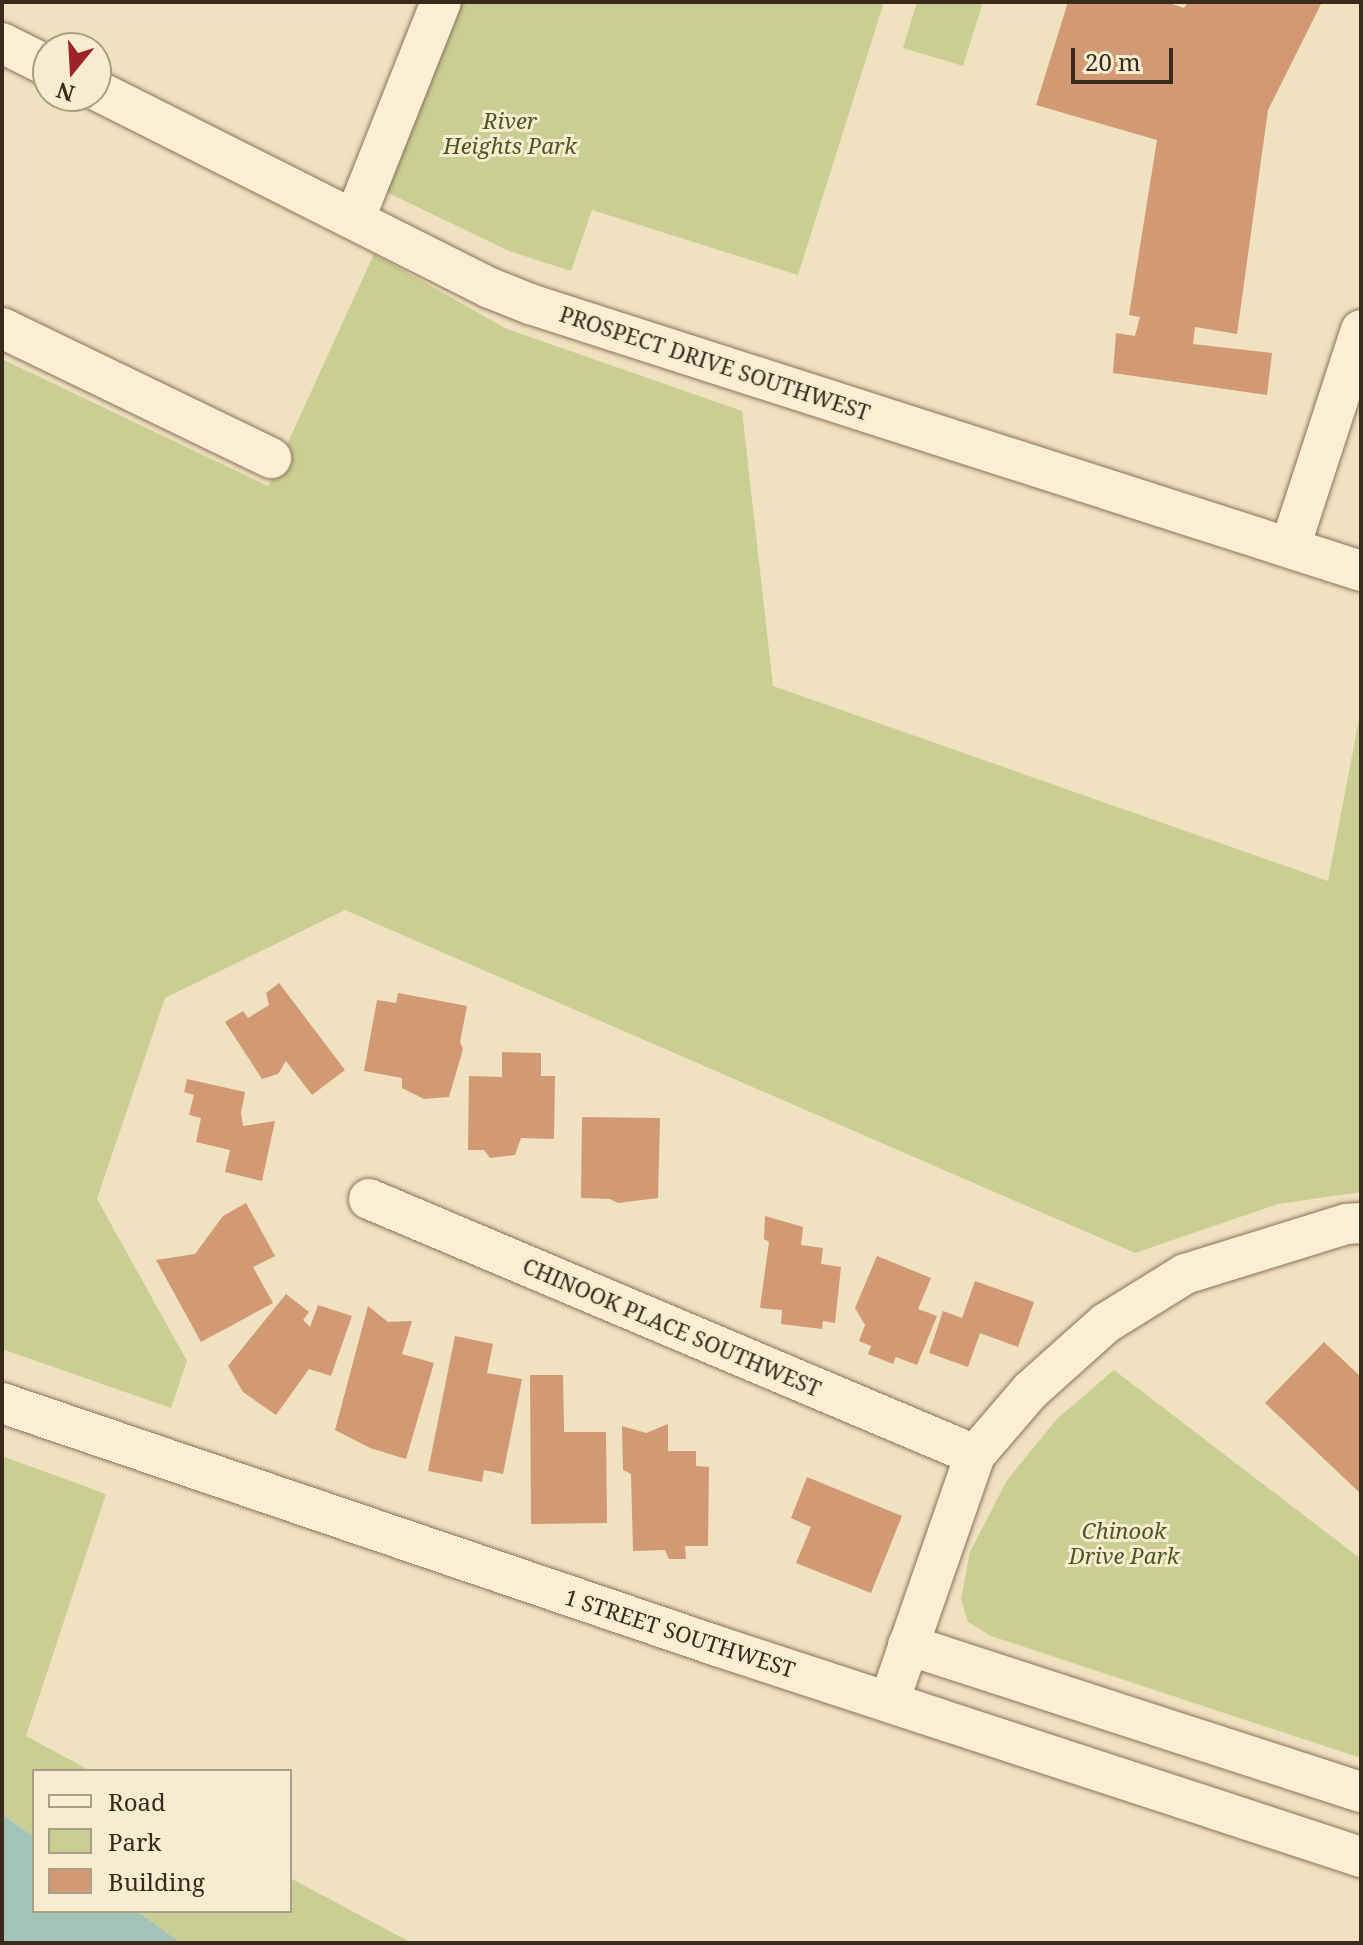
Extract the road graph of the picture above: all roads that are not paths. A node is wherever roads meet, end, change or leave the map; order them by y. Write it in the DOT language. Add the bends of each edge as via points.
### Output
graph roads {
  1 [pos="441,2"];
  2 [pos="2,43"];
  3 [pos="32,58"];
  4 [pos="112,98"];
  5 [pos="355,218"];
  6 [pos="2,328"];
  7 [pos="1361,330"];
  8 [pos="271,458"];
  9 [pos="1290,547"];
  10 [pos="1361,571"];
  11 [pos="369,1199"];
  12 [pos="1361,1223"];
  13 [pos="2,1403"];
  14 [pos="975,1455"];
  15 [pos="908,1645"];
  16 [pos="889,1702"];
  17 [pos="1361,1792"];
  18 [pos="1361,1857"];
  1 -- 5 [label="street"];
  2 -- 3 [label="street"];
  4 -- 5 [label="street, PROSPECT DRIVE SOUTHWEST"];
  5 -- 9 [label="street, PROSPECT DRIVE SOUTHWEST" via="530,304"];
  6 -- 8 [label="street"];
  7 -- 9 [label="street"];
  9 -- 10 [label="street, PROSPECT DRIVE SOUTHWEST"];
  11 -- 14 [label="street, CHINOOK PLACE SOUTHWEST"];
  12 -- 14 [label="street" via="1185,1274 1106,1323 1031,1390"];
  13 -- 16 [label="street, 1 STREET SOUTHWEST"];
  14 -- 15 [label="street"];
  15 -- 16 [label="street"];
  15 -- 17 [label="street"];
  16 -- 18 [label="street, 1 STREET SOUTHWEST"];
}
